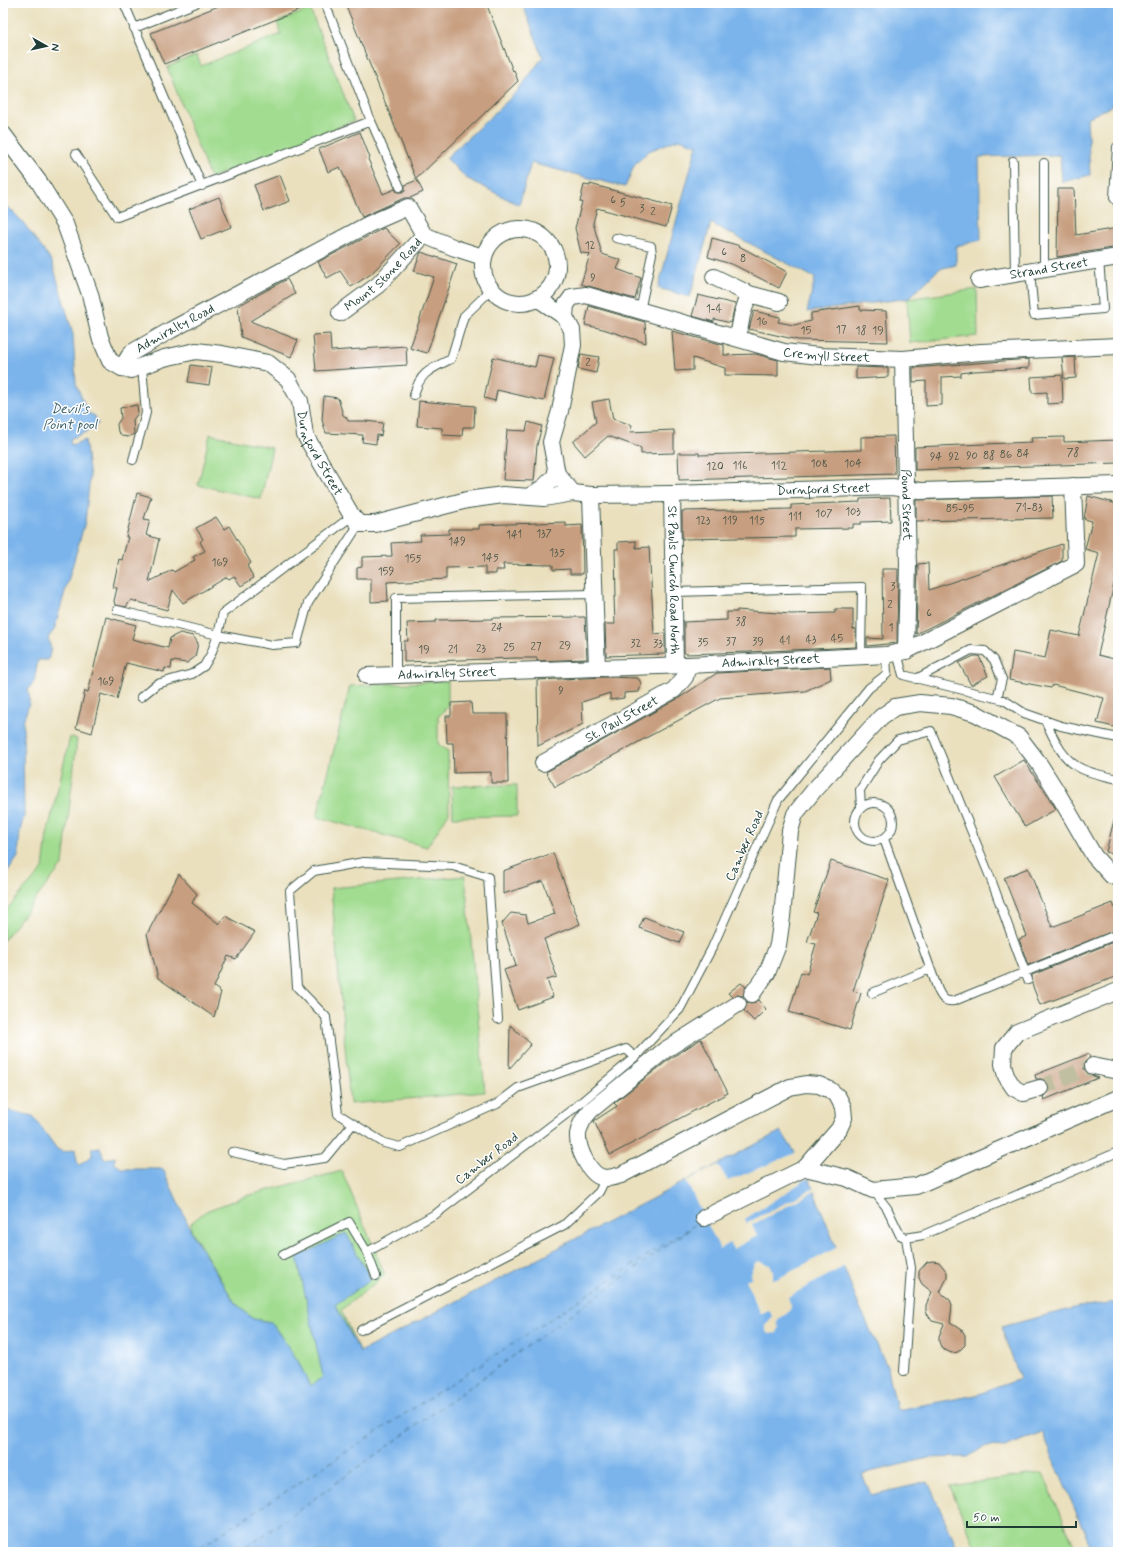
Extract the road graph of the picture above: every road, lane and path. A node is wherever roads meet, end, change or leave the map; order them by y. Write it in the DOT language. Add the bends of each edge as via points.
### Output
graph roads {
  1 [pos="124,3"];
  2 [pos="196,3"];
  3 [pos="325,3"];
  4 [pos="134,28"];
  5 [pos="370,121"];
  6 [pos="3,134"];
  7 [pos="1117,147"];
  8 [pos="76,154"];
  9 [pos="1013,161"];
  10 [pos="1044,163"];
  11 [pos="202,186"];
  12 [pos="400,187"];
  13 [pos="1118,203"];
  14 [pos="424,235"];
  15 [pos="616,238"];
  16 [pos="483,257"];
  17 [pos="1118,257"];
  18 [pos="1099,260"];
  19 [pos="1030,271"];
  20 [pos="556,274"];
  21 [pos="714,277"];
  22 [pos="979,280"];
  23 [pos="492,290"];
  24 [pos="749,294"];
  25 [pos="572,297"];
  26 [pos="537,298"];
  27 [pos="778,302"];
  28 [pos="640,311"];
  29 [pos="340,313"];
  30 [pos="565,317"];
  31 [pos="738,338"];
  32 [pos="1118,346"];
  33 [pos="903,358"];
  34 [pos="142,366"];
  35 [pos="122,368"];
  36 [pos="414,395"];
  37 [pos="133,460"];
  38 [pos="557,474"];
  39 [pos="1073,486"];
  40 [pos="1118,486"];
  41 [pos="907,489"];
  42 [pos="574,492"];
  43 [pos="672,494"];
  44 [pos="591,495"];
  45 [pos="530,496"];
  46 [pos="356,520"];
  47 [pos="674,592"];
  48 [pos="594,594"];
  49 [pos="117,610"];
  50 [pos="218,635"];
  51 [pos="896,653"];
  52 [pos="861,657"];
  53 [pos="681,665"];
  54 [pos="597,668"];
  55 [pos="396,675"];
  56 [pos="367,676"];
  57 [pos="916,679"];
  58 [pos="141,697"];
  59 [pos="997,698"];
  60 [pos="1045,720"];
  61 [pos="1118,738"];
  62 [pos="543,763"];
  63 [pos="1118,779"];
  64 [pos="861,808"];
  65 [pos="884,839"];
  66 [pos="1118,878"];
  67 [pos="1118,934"];
  68 [pos="930,969"];
  69 [pos="1024,972"];
  70 [pos="1028,980"];
  71 [pos="1118,991"];
  72 [pos="872,993"];
  73 [pos="752,994"];
  74 [pos="738,1004"];
  75 [pos="498,1019"];
  76 [pos="635,1057"];
  77 [pos="1093,1066"];
  78 [pos="1118,1071"];
  79 [pos="1040,1088"];
  80 [pos="1118,1098"];
  81 [pos="352,1124"];
  82 [pos="232,1152"];
  83 [pos="1118,1152"];
  84 [pos="805,1168"];
  85 [pos="606,1178"];
  86 [pos="873,1190"];
  87 [pos="704,1218"];
  88 [pos="906,1238"];
  89 [pos="367,1252"];
  90 [pos="283,1255"];
  91 [pos="376,1276"];
  92 [pos="361,1330"];
  93 [pos="904,1371"];
  1 -- 4 [label="lane"];
  2 -- 4 [label="lane"];
  3 -- 5 [label="lane"];
  4 -- 11 [label="lane"];
  5 -- 11 [label="lane"];
  5 -- 12 [label="lane"];
  6 -- 35 [label="street" via="39,182 65,224 90,294 100,337 110,361"];
  7 -- 13 [label="lane" via="1114,198"];
  8 -- 11 [label="lane" via="118,217"];
  9 -- 19 [label="lane"];
  10 -- 19 [label="lane"];
  14 -- 16 [label="street"];
  14 -- 29 [label="street, Mount Stone Road" via="378,285"];
  14 -- 35 [label="street, Admiralty Road" via="407,204 131,353"];
  15 -- 28 [label="lane" via="651,246 652,254"];
  16 -- 20 [label="street" via="491,242 498,236 516,229 529,230 536,232 551,246 556,258"];
  16 -- 23 [label="street" via="486,280"];
  17 -- 18 [label="street, Strand Street"];
  18 -- 19 [label="street, Strand Street"];
  18 -- 19 [label="lane" via="1103,309 1034,315"];
  19 -- 22 [label="street, Strand Street"];
  20 -- 25 [label="street"];
  20 -- 26 [label="street" via="551,286"];
  21 -- 24 [label="street"];
  23 -- 26 [label="street" via="508,301 521,303"];
  23 -- 36 [label="lane" via="464,316 451,359 428,370 417,381"];
  24 -- 27 [label="street"];
  24 -- 31 [label="street"];
  25 -- 28 [label="street, Cremyll Street" via="586,296"];
  25 -- 30 [label="street" via="566,305"];
  26 -- 30 [label="street"];
  28 -- 31 [label="street, Cremyll Street"];
  30 -- 38 [label="street" via="572,330 573,345 551,442"];
  31 -- 33 [label="street, Cremyll Street" via="790,352 819,356"];
  32 -- 33 [label="street, Cremyll Street"];
  33 -- 41 [label="street, Pound Street"];
  34 -- 35 [label="street, Durnford Street" via="131,370"];
  34 -- 37 [label="lane" via="146,413"];
  34 -- 46 [label="street, Durnford Street" via="196,351 268,363 288,379 300,401 305,435"];
  38 -- 42 [label="street"];
  38 -- 45 [label="street"];
  39 -- 40 [label="street, Durnford Street"];
  39 -- 41 [label="street, Durnford Street" via="920,491"];
  39 -- 51 [label="street, Admiralty Street" via="1076,564"];
  41 -- 43 [label="street, Durnford Street" via="892,487"];
  41 -- 51 [label="street, Pound Street" via="908,564"];
  42 -- 44 [label="street, Durnford Street"];
  42 -- 45 [label="street, Durnford Street" via="544,498"];
  43 -- 44 [label="street, Durnford Street"];
  43 -- 47 [label="street, St Pauls Church Road North"];
  44 -- 48 [label="street"];
  45 -- 46 [label="street, Durnford Street" via="503,495 467,500 375,524"];
  46 -- 50 [label="lane" via="223,613"];
  46 -- 50 [label="lane" via="308,603 297,642 272,646"];
  47 -- 52 [label="lane" via="862,587"];
  47 -- 53 [label="street, St Pauls Church Road North"];
  48 -- 54 [label="street"];
  48 -- 55 [label="lane" via="396,598"];
  49 -- 50 [label="lane"];
  50 -- 58 [label="lane" via="204,666 192,674 157,684"];
  51 -- 52 [label="street, Admiralty Street"];
  51 -- 57 [label="lane" via="903,675"];
  51 -- 76 [label="lane, Camber Road" via="887,674 869,688 778,800 712,948 680,1008"];
  52 -- 53 [label="street, Admiralty Street"];
  53 -- 54 [label="street, Admiralty Street"];
  53 -- 62 [label="street, St. Paul Street" via="685,677 674,690"];
  54 -- 55 [label="street, Admiralty Street"];
  55 -- 56 [label="street, Admiralty Street"];
  57 -- 59 [label="lane"];
  57 -- 59 [label="lane" via="971,650 985,651 994,660 1002,679"];
  59 -- 60 [label="lane" via="1024,713"];
  60 -- 61 [label="lane"];
  60 -- 63 [label="lane" via="1057,746 1072,763 1082,770"];
  64 -- 65 [label="lane" via="855,816 856,830 865,839"];
  64 -- 65 [label="lane" via="868,803 881,803 888,808 894,821 893,829"];
  64 -- 69 [label="lane" via="860,790 879,760 898,740 931,731 992,882"];
  65 -- 68 [label="lane"];
  66 -- 73 [label="street" via="1112,876 1094,856 1042,768 1019,737 974,713 951,706 920,703 895,707 880,717 795,814 790,831 778,945 767,973"];
  67 -- 69 [label="lane"];
  68 -- 69 [label="lane" via="942,998 947,1002"];
  68 -- 72 [label="lane"];
  69 -- 70 [label="lane"];
  71 -- 79 [label="street" via="1017,1032 1004,1048 1006,1076 1014,1088 1023,1093"];
  74 -- 85 [label="street" via="665,1050 581,1120 578,1135 580,1149 590,1168 598,1176"];
  75 -- 81 [label="lane" via="488,877 453,866 364,862 314,871 290,891 297,988 326,1016 338,1114"];
  76 -- 81 [label="lane" via="626,1049 518,1088 497,1104 400,1146 384,1143"];
  76 -- 89 [label="lane, Camber Road" via="573,1109 437,1213"];
  77 -- 78 [label="street"];
  80 -- 86 [label="street" via="916,1186"];
  81 -- 82 [label="lane" via="325,1158 284,1164"];
  83 -- 88 [label="lane" via="923,1235"];
  84 -- 85 [label="street" via="839,1129 844,1118 843,1107 838,1098 830,1090 818,1085 790,1087 622,1175"];
  84 -- 86 [label="street" via="847,1178"];
  84 -- 87 [label="street"];
  85 -- 92 [label="lane" via="599,1192 564,1225"];
  86 -- 88 [label="lane" via="887,1208 900,1235"];
  88 -- 93 [label="lane" via="911,1268"];
  89 -- 90 [label="lane" via="349,1222"];
  89 -- 91 [label="lane"];
}
